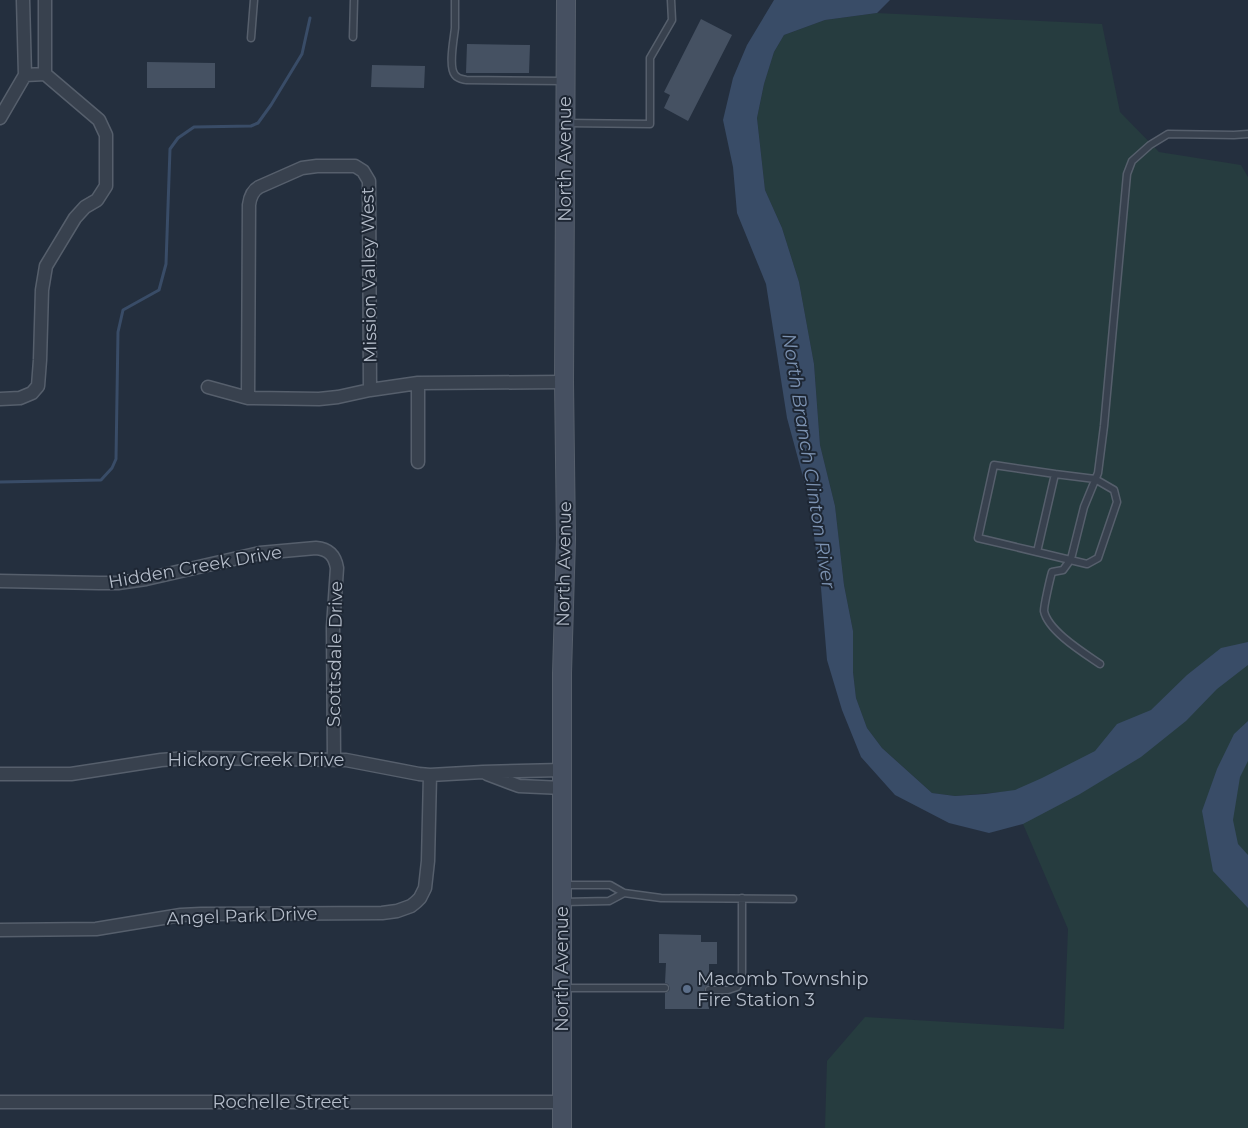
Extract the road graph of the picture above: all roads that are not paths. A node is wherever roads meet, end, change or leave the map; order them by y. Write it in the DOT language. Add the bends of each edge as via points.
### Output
graph roads {
  1 [pos="23,0"];
  2 [pos="45,0"];
  3 [pos="254,0"];
  4 [pos="354,0"];
  5 [pos="454,0"];
  6 [pos="566,0"];
  7 [pos="671,0"];
  8 [pos="353,37"];
  9 [pos="251,38"];
  10 [pos="45,74"];
  11 [pos="25,75"];
  12 [pos="565,81"];
  13 [pos="0,118"];
  14 [pos="565,123"];
  15 [pos="1248,134"];
  16 [pos="564,382"];
  17 [pos="418,383"];
  18 [pos="208,386"];
  19 [pos="370,390"];
  20 [pos="248,398"];
  21 [pos="0,399"];
  22 [pos="418,462"];
  23 [pos="1055,474"];
  24 [pos="1095,479"];
  25 [pos="329,552"];
  26 [pos="1037,552"];
  27 [pos="1071,559"];
  28 [pos="0,580"];
  29 [pos="1100,664"];
  30 [pos="334,759"];
  31 [pos="562,770"];
  32 [pos="483,772"];
  33 [pos="0,774"];
  34 [pos="430,775"];
  35 [pos="563,788"];
  36 [pos="562,893"];
  37 [pos="624,893"];
  38 [pos="742,898"];
  39 [pos="793,899"];
  40 [pos="0,930"];
  41 [pos="562,988"];
  42 [pos="666,988"];
  43 [pos="709,990"];
  44 [pos="0,1102"];
  45 [pos="562,1102"];
  46 [pos="562,1128"];
  1 -- 11 [label="street"];
  2 -- 10 [label="street"];
  3 -- 9 [label="lane"];
  4 -- 8 [label="lane"];
  5 -- 12 [label="lane" via="454,75 466,80"];
  6 -- 12 [label="street, North Avenue"];
  7 -- 14 [label="lane" via="672,20 650,58 650,124"];
  10 -- 11 [label="street"];
  10 -- 21 [label="street" via="99,120 106,135 106,186 97,200 75,218 46,266 38,386 20,398"];
  11 -- 13 [label="street"];
  12 -- 14 [label="street, North Avenue"];
  14 -- 16 [label="street, North Avenue"];
  15 -- 24 [label="lane" via="1168,134 1132,161 1127,174 1104,426"];
  16 -- 17 [label="street"];
  16 -- 31 [label="street, North Avenue" via="566,539"];
  17 -- 19 [label="street"];
  17 -- 22 [label="street"];
  18 -- 20 [label="street"];
  19 -- 20 [label="street" via="329,398"];
  19 -- 20 [label="street, Mission Valley West" via="370,185 366,174 355,166 317,166 306,167 252,193 249,205"];
  23 -- 24 [label="lane"];
  23 -- 26 [label="lane"];
  23 -- 26 [label="lane" via="994,465 978,538"];
  24 -- 27 [label="lane"];
  24 -- 27 [label="lane" via="1114,490 1116,502 1098,558 1087,564"];
  25 -- 28 [label="street, Hidden Creek Drive" via="316,548 272,552 118,583"];
  25 -- 30 [label="street, Scottsdale Drive" via="337,568 333,628"];
  26 -- 27 [label="lane"];
  27 -- 29 [label="lane" via="1063,570 1052,572 1044,610 1051,626"];
  30 -- 33 [label="street, Hickory Creek Drive" via="188,758 71,774"];
  30 -- 34 [label="street, Hickory Creek Drive"];
  31 -- 32 [label="street, Hickory Creek Drive"];
  31 -- 35 [label="street, North Avenue"];
  32 -- 34 [label="street, Hickory Creek Drive"];
  32 -- 35 [label="street, Hickory Creek Drive" via="519,786"];
  34 -- 40 [label="street, Angel Park Drive" via="425,888 420,898 404,909 382,913 181,915 96,929"];
  35 -- 36 [label="street, North Avenue"];
  36 -- 37 [label="lane" via="609,901"];
  36 -- 37 [label="lane" via="610,885"];
  36 -- 41 [label="street, North Avenue"];
  37 -- 38 [label="lane" via="661,898"];
  38 -- 39 [label="lane"];
  38 -- 43 [label="lane" via="742,978 738,987"];
  41 -- 42 [label="lane"];
  41 -- 45 [label="street, North Avenue"];
  44 -- 45 [label="street, Rochelle Street"];
  45 -- 46 [label="street, North Avenue"];
}
